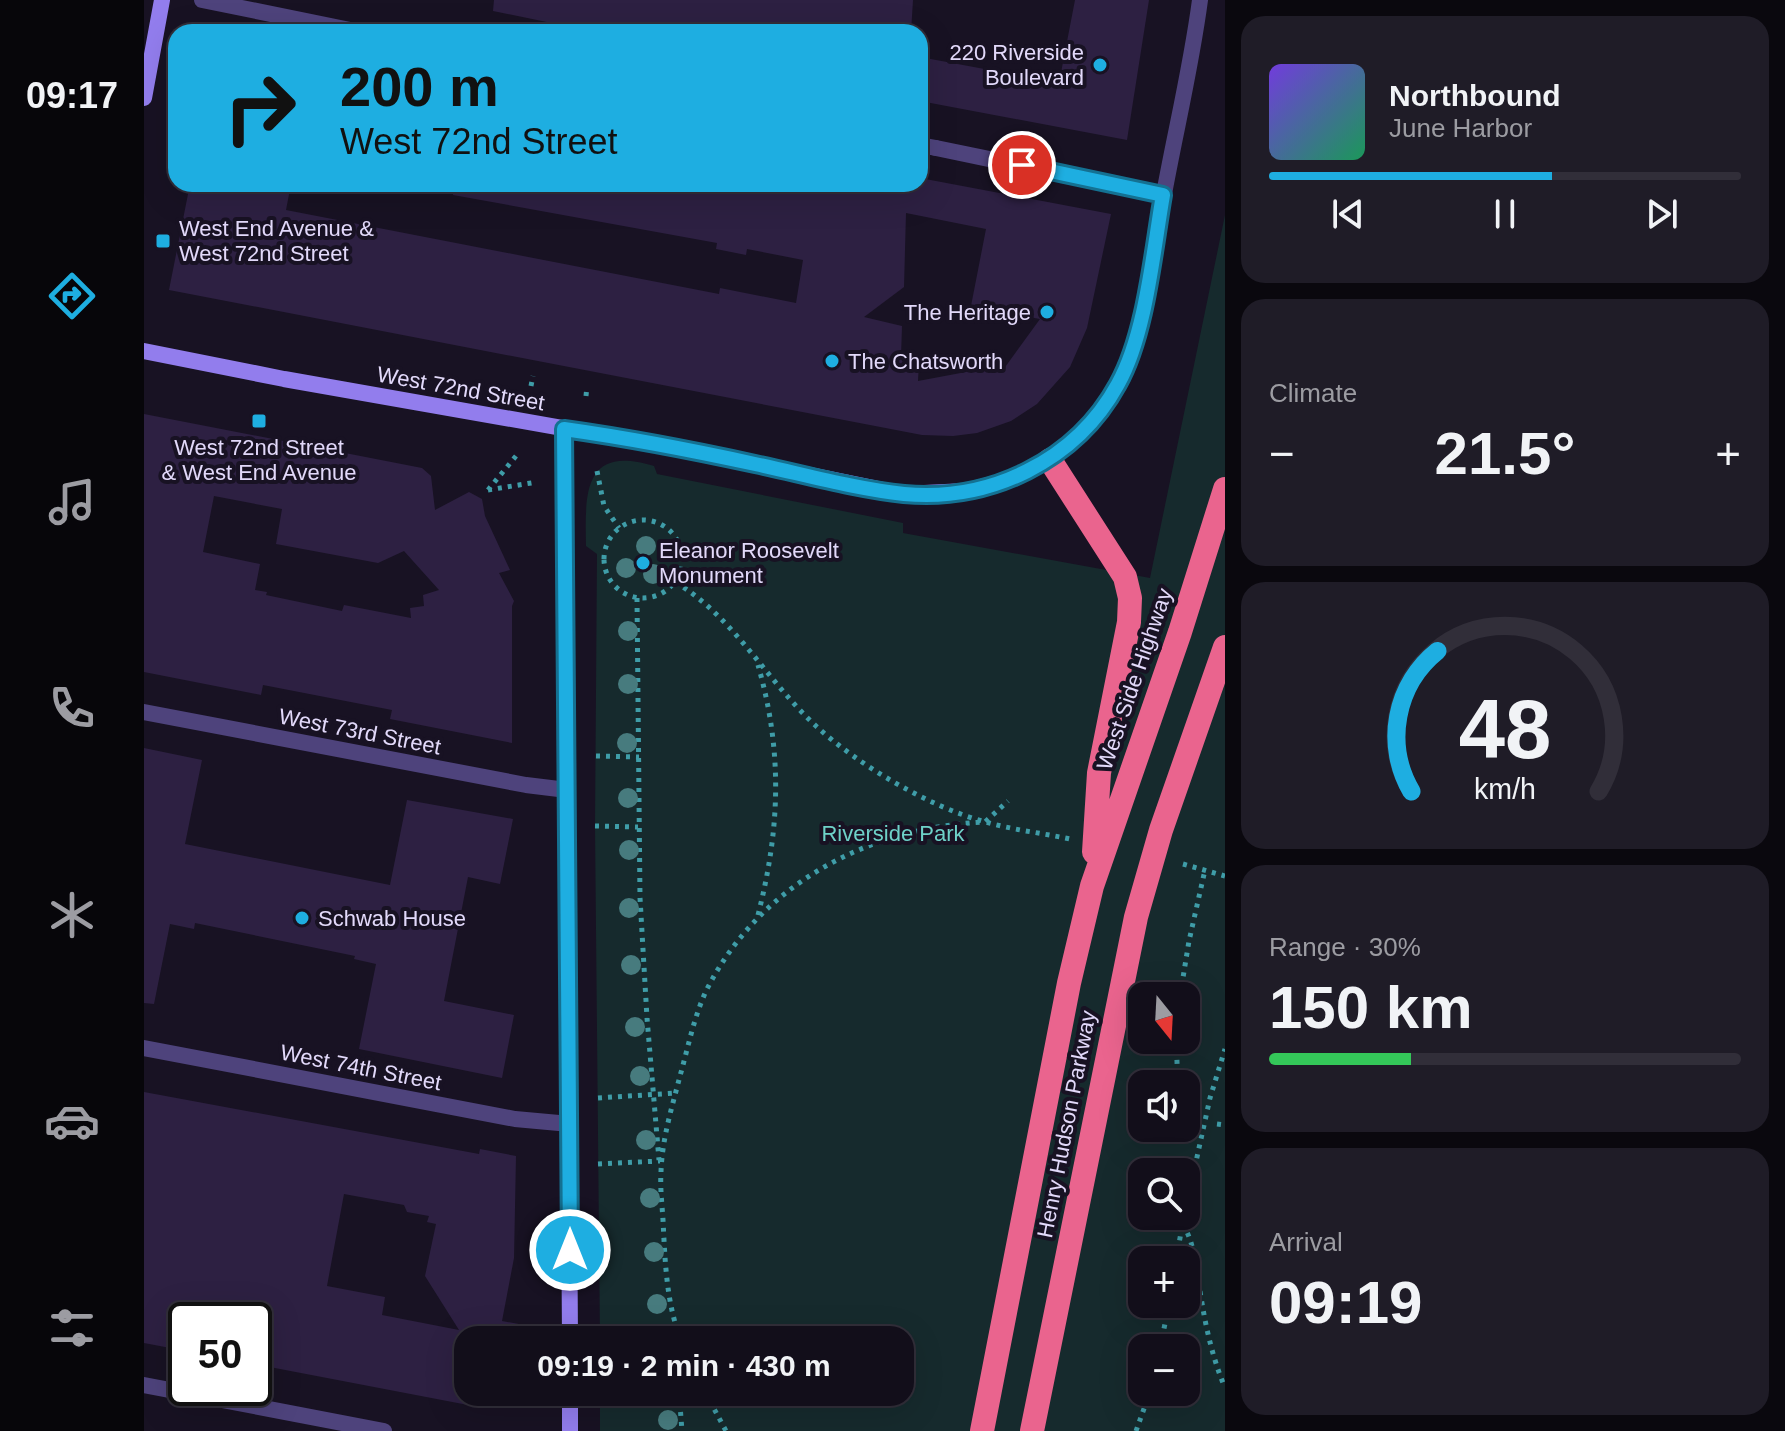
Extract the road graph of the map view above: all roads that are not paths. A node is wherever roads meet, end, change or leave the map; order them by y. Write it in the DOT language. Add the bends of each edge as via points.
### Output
graph roads {
  1 [pos="162,0"];
  2 [pos="202,0"];
  3 [pos="1200,0"];
  4 [pos="320,24"];
  5 [pos="144,98"];
  6 [pos="928,146"];
  7 [pos="1163,195"];
  8 [pos="144,351"];
  9 [pos="564,429"];
  10 [pos="1050,460"];
  11 [pos="1225,489"];
  12 [pos="1225,647"];
  13 [pos="144,712"];
  14 [pos="567,790"];
  15 [pos="1105,819"];
  16 [pos="144,1048"];
  17 [pos="570,1124"];
  18 [pos="570,1326"];
  19 [pos="144,1385"];
  20 [pos="570,1406"];
  21 [pos="384,1431"];
  22 [pos="570,1431"];
  23 [pos="982,1431"];
  24 [pos="1032,1431"];
  1 -- 5 [label="main road"];
  2 -- 4 [label="street"];
  3 -- 7 [label="street"];
  6 -- 7 [label="street"];
  7 -- 10 [label="street" via="1137,334 1120,382 1094,418"];
  8 -- 9 [label="main road, West 72nd Street"];
  9 -- 10 [label="main road, West 72nd Street" via="903,494 966,491"];
  9 -- 14 [label="main road"];
  10 -- 15 [label="highway, Henry Hudson Parkway" via="1119,568 1130,598 1099,773"];
  11 -- 15 [label="highway, West Side Highway" via="1180,632"];
  12 -- 24 [label="highway, Henry Hudson Parkway" via="1161,830 1126,958"];
  13 -- 14 [label="street, West 73rd Street"];
  14 -- 17 [label="main road"];
  15 -- 23 [label="highway, Henry Hudson Parkway"];
  16 -- 17 [label="street, West 74th Street" via="515,1119"];
  17 -- 18 [label="main road"];
  19 -- 21 [label="street"];
  20 -- 22 [label="main road"];
}
